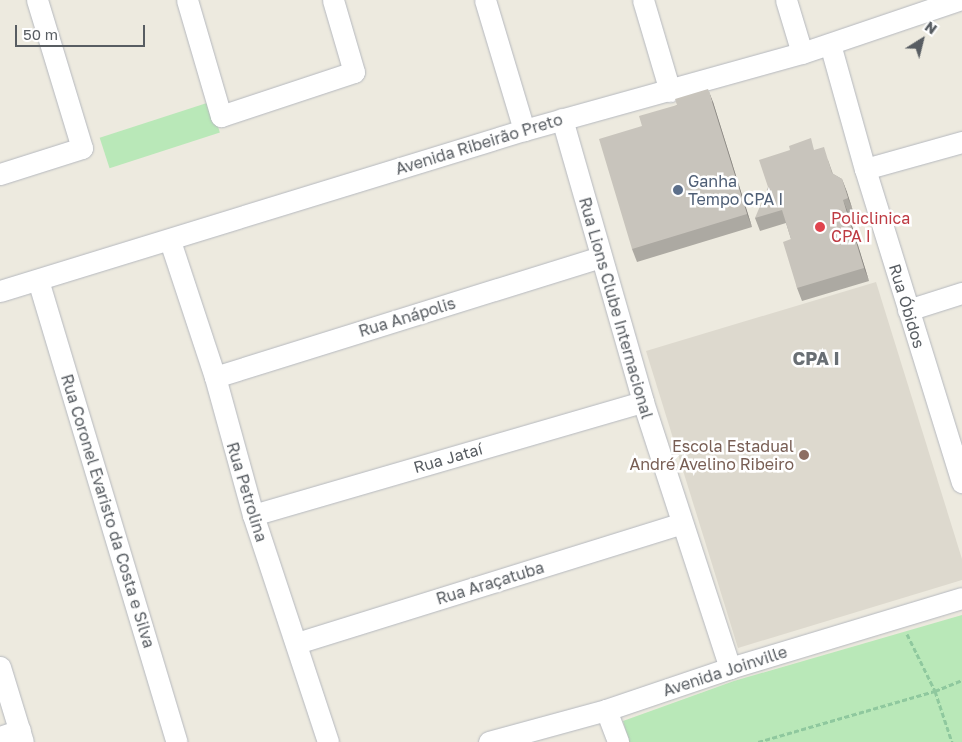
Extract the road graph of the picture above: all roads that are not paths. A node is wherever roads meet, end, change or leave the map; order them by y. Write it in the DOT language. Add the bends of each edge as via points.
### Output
graph roads {
  1 [pos="37,0"];
  2 [pos="187,0"];
  3 [pos="333,0"];
  4 [pos="485,0"];
  5 [pos="643,0"];
  6 [pos="786,0"];
  7 [pos="959,0"];
  8 [pos="936,3"];
  9 [pos="830,44"];
  10 [pos="802,53"];
  11 [pos="670,91"];
  12 [pos="562,119"];
  13 [pos="524,130"];
  14 [pos="962,142"];
  15 [pos="865,169"];
  16 [pos="0,174"];
  17 [pos="170,241"];
  18 [pos="600,257"];
  19 [pos="38,280"];
  20 [pos="0,291"];
  21 [pos="962,294"];
  22 [pos="908,310"];
  23 [pos="215,377"];
  24 [pos="643,402"];
  25 [pos="957,448"];
  26 [pos="962,482"];
  27 [pos="253,515"];
  28 [pos="682,523"];
  29 [pos="962,598"];
  30 [pos="297,643"];
  31 [pos="0,667"];
  32 [pos="730,668"];
  33 [pos="606,710"];
  34 [pos="14,736"];
  35 [pos="177,742"];
  36 [pos="328,742"];
  37 [pos="489,742"];
  38 [pos="618,742"];
  1 -- 16 [label="street" via="82,148"];
  2 -- 3 [label="street" via="221,116 354,72"];
  4 -- 13 [label="street"];
  5 -- 11 [label="street"];
  6 -- 10 [label="street"];
  7 -- 8 [label="street, Avenida Ribeirão Preto"];
  8 -- 9 [label="street, Avenida Ribeirão Preto"];
  9 -- 10 [label="street, Avenida Ribeirão Preto"];
  9 -- 15 [label="street, Rua Óbidos"];
  10 -- 11 [label="street, Avenida Ribeirão Preto"];
  11 -- 12 [label="street, Avenida Ribeirão Preto"];
  12 -- 13 [label="street, Avenida Ribeirão Preto"];
  12 -- 18 [label="street, Rua Lions Clube Internacional"];
  13 -- 17 [label="street, Avenida Ribeirão Preto"];
  14 -- 15 [label="street"];
  15 -- 22 [label="street, Rua Óbidos"];
  17 -- 19 [label="street, Avenida Ribeirão Preto"];
  17 -- 23 [label="street, Rua Petrolina"];
  18 -- 23 [label="street, Rua Anápolis"];
  18 -- 24 [label="street, Rua Lions Clube Internacional"];
  19 -- 20 [label="street, Avenida Ribeirão Preto"];
  19 -- 35 [label="street, Rua Coronel Evaristo da Costa e Silva"];
  21 -- 22 [label="street"];
  22 -- 25 [label="street, Rua Óbidos"];
  23 -- 27 [label="street, Rua Petrolina"];
  24 -- 27 [label="street, Rua Jataí"];
  24 -- 28 [label="street, Rua Lions Clube Internacional"];
  25 -- 26 [label="street, Rua Óbidos"];
  27 -- 30 [label="street, Rua Petrolina"];
  28 -- 30 [label="street, Rua Araçatuba"];
  28 -- 32 [label="street, Rua Lions Clube Internacional"];
  29 -- 32 [label="street, Avenida Joinville"];
  30 -- 36 [label="street, Rua Petrolina"];
  31 -- 34 [label="street"];
  32 -- 33 [label="street, Avenida Joinville"];
  33 -- 37 [label="street, Avenida Joinville"];
  33 -- 38 [label="street"];
}
